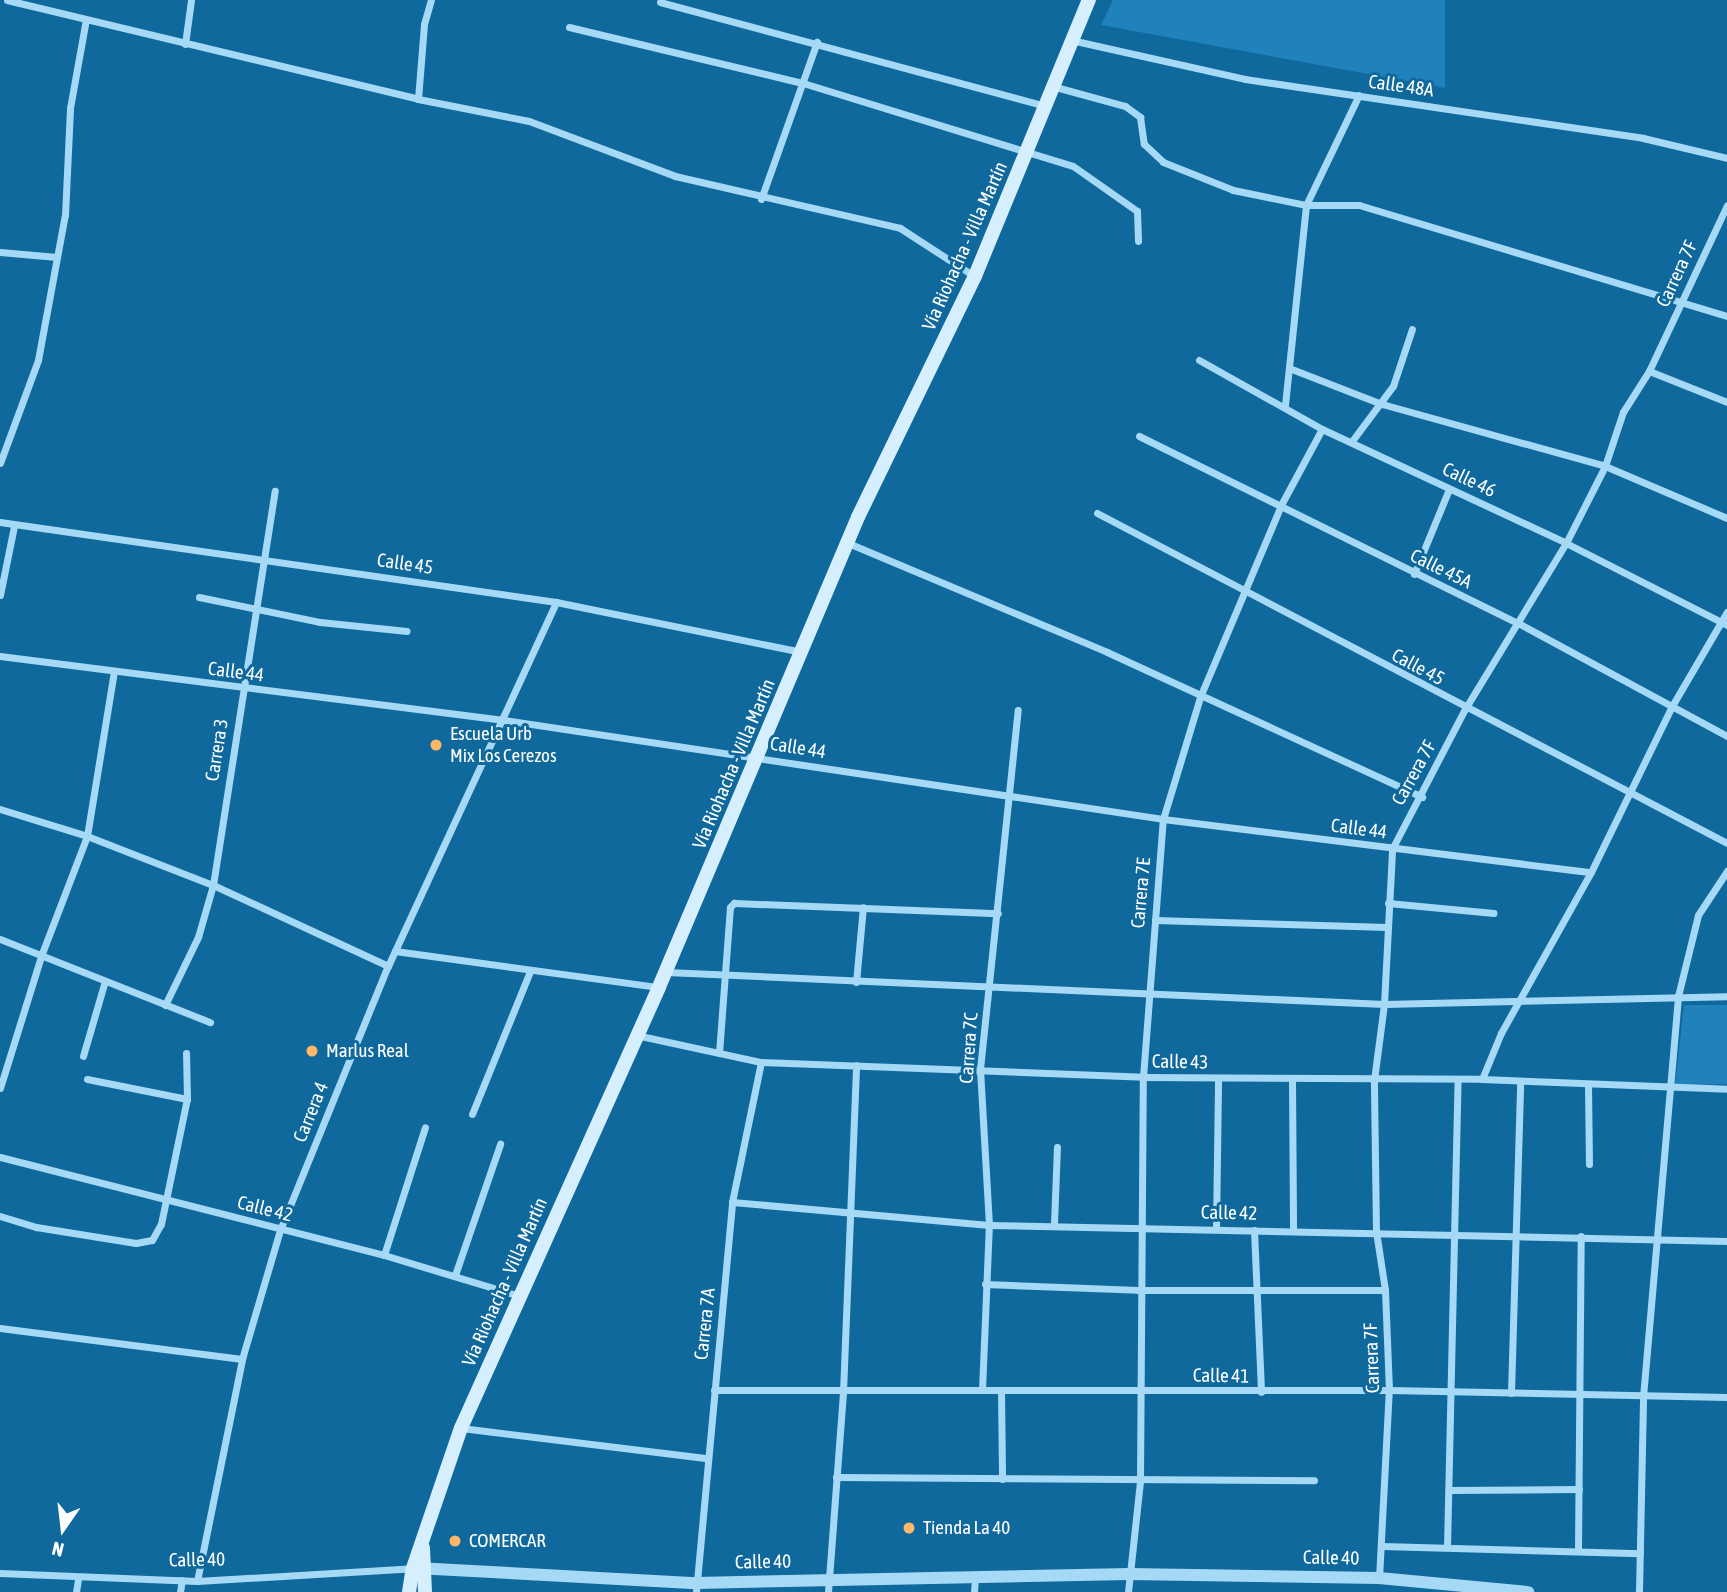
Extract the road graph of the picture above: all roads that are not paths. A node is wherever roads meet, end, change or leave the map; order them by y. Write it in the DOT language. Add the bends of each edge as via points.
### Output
graph roads {
  1 [pos="8,0"];
  2 [pos="191,0"];
  3 [pos="431,0"];
  4 [pos="1089,0"];
  5 [pos="18,1"];
  6 [pos="660,2"];
  7 [pos="86,19"];
  8 [pos="569,27"];
  9 [pos="1071,40"];
  10 [pos="817,42"];
  11 [pos="185,44"];
  12 [pos="803,83"];
  13 [pos="1052,86"];
  14 [pos="1359,95"];
  15 [pos="418,99"];
  16 [pos="1045,106"];
  17 [pos="1029,151"];
  18 [pos="1727,158"];
  19 [pos="761,199"];
  20 [pos="1306,205"];
  21 [pos="1727,205"];
  22 [pos="1138,241"];
  23 [pos="0,251"];
  24 [pos="57,257"];
  25 [pos="975,276"];
  26 [pos="1682,301"];
  27 [pos="1727,316"];
  28 [pos="1412,329"];
  29 [pos="1199,360"];
  30 [pos="1289,368"];
  31 [pos="1649,371"];
  32 [pos="1727,402"];
  33 [pos="1382,404"];
  34 [pos="1285,405"];
  35 [pos="1322,429"];
  36 [pos="1139,436"];
  37 [pos="1352,441"];
  38 [pos="0,463"];
  39 [pos="1605,466"];
  40 [pos="1449,489"];
  41 [pos="275,491"];
  42 [pos="1281,505"];
  43 [pos="1097,513"];
  44 [pos="1727,518"];
  45 [pos="0,522"];
  46 [pos="14,526"];
  47 [pos="848,543"];
  48 [pos="1566,543"];
  49 [pos="264,560"];
  50 [pos="1414,574"];
  51 [pos="1,579"];
  52 [pos="1247,595"];
  53 [pos="0,596"];
  54 [pos="199,597"];
  55 [pos="556,602"];
  56 [pos="257,611"];
  57 [pos="1727,612"];
  58 [pos="1518,623"];
  59 [pos="1724,624"];
  60 [pos="407,631"];
  61 [pos="803,653"];
  62 [pos="0,656"];
  63 [pos="114,672"];
  64 [pos="242,690"];
  65 [pos="1200,697"];
  66 [pos="1672,706"];
  67 [pos="1465,709"];
  68 [pos="1018,710"];
  69 [pos="503,720"];
  70 [pos="1727,736"];
  71 [pos="758,758"];
  72 [pos="1628,794"];
  73 [pos="1010,796"];
  74 [pos="1422,797"];
  75 [pos="0,809"];
  76 [pos="1163,819"];
  77 [pos="88,836"];
  78 [pos="1727,843"];
  79 [pos="1392,849"];
  80 [pos="1727,871"];
  81 [pos="1591,872"];
  82 [pos="213,885"];
  83 [pos="1388,902"];
  84 [pos="863,907"];
  85 [pos="998,913"];
  86 [pos="1494,913"];
  87 [pos="1155,920"];
  88 [pos="1387,927"];
  89 [pos="0,939"];
  90 [pos="394,951"];
  91 [pos="41,956"];
  92 [pos="388,966"];
  93 [pos="530,971"];
  94 [pos="665,972"];
  95 [pos="724,976"];
  96 [pos="105,981"];
  97 [pos="856,982"];
  98 [pos="659,987"];
  99 [pos="990,987"];
  100 [pos="1148,993"];
  101 [pos="1678,996"];
  102 [pos="1727,996"];
  103 [pos="1523,997"];
  104 [pos="1384,1003"];
  105 [pos="165,1005"];
  106 [pos="210,1022"];
  107 [pos="635,1035"];
  108 [pos="186,1053"];
  109 [pos="719,1053"];
  110 [pos="83,1056"];
  111 [pos="761,1062"];
  112 [pos="856,1065"];
  113 [pos="980,1069"];
  114 [pos="1143,1077"];
  115 [pos="1218,1078"];
  116 [pos="87,1079"];
  117 [pos="1292,1079"];
  118 [pos="1482,1079"];
  119 [pos="1374,1080"];
  120 [pos="1458,1080"];
  121 [pos="1520,1084"];
  122 [pos="1588,1084"];
  123 [pos="1670,1085"];
  124 [pos="0,1088"];
  125 [pos="1727,1088"];
  126 [pos="187,1099"];
  127 [pos="472,1114"];
  128 [pos="425,1127"];
  129 [pos="500,1144"];
  130 [pos="1057,1147"];
  131 [pos="0,1157"];
  132 [pos="1589,1164"];
  133 [pos="165,1200"];
  134 [pos="732,1202"];
  135 [pos="848,1210"];
  136 [pos="0,1216"];
  137 [pos="1054,1224"];
  138 [pos="989,1225"];
  139 [pos="1216,1228"];
  140 [pos="1293,1229"];
  141 [pos="280,1230"];
  142 [pos="1139,1230"];
  143 [pos="1254,1230"];
  144 [pos="1376,1231"];
  145 [pos="1517,1235"];
  146 [pos="1581,1236"];
  147 [pos="1453,1237"];
  148 [pos="1657,1237"];
  149 [pos="1727,1241"];
  150 [pos="384,1255"];
  151 [pos="455,1275"];
  152 [pos="985,1284"];
  153 [pos="1139,1290"];
  154 [pos="1255,1290"];
  155 [pos="1385,1290"];
  156 [pos="521,1296"];
  157 [pos="0,1328"];
  158 [pos="242,1359"];
  159 [pos="982,1390"];
  160 [pos="1138,1390"];
  161 [pos="1390,1390"];
  162 [pos="714,1391"];
  163 [pos="1001,1391"];
  164 [pos="1452,1391"];
  165 [pos="843,1392"];
  166 [pos="1261,1392"];
  167 [pos="1511,1393"];
  168 [pos="1580,1395"];
  169 [pos="1643,1397"];
  170 [pos="1727,1397"];
  171 [pos="461,1428"];
  172 [pos="708,1458"];
  173 [pos="836,1477"];
  174 [pos="1002,1479"];
  175 [pos="1314,1480"];
  176 [pos="1140,1481"];
  177 [pos="1579,1489"];
  178 [pos="1449,1490"];
  179 [pos="1382,1546"];
  180 [pos="1447,1547"];
  181 [pos="1578,1549"];
  182 [pos="1640,1553"];
  183 [pos="419,1568"];
  184 [pos="0,1573"];
  185 [pos="1129,1574"];
  186 [pos="975,1577"];
  187 [pos="1379,1578"];
  188 [pos="78,1579"];
  189 [pos="182,1580"];
  190 [pos="211,1580"];
  191 [pos="197,1581"];
  192 [pos="828,1586"];
  193 [pos="696,1587"];
  194 [pos="76,1592"];
  195 [pos="180,1592"];
  196 [pos="212,1592"];
  197 [pos="410,1592"];
  198 [pos="425,1592"];
  199 [pos="974,1592"];
  200 [pos="1128,1592"];
  201 [pos="1528,1592"];
  202 [pos="1639,1592"];
  1 -- 5 [label="street"];
  2 -- 11 [label="street"];
  3 -- 15 [label="street" via="424,24"];
  4 -- 9 [label="main road, Vía Riohacha - Villa Martín"];
  5 -- 7 [label="street"];
  6 -- 10 [label="street"];
  7 -- 11 [label="street"];
  7 -- 24 [label="street" via="70,108 65,215"];
  8 -- 12 [label="street"];
  9 -- 13 [label="main road, Vía Riohacha - Villa Martín"];
  9 -- 14 [label="street, Calle 48A" via="1245,79"];
  10 -- 12 [label="street"];
  10 -- 16 [label="street"];
  11 -- 15 [label="street"];
  12 -- 17 [label="street"];
  12 -- 19 [label="street"];
  13 -- 16 [label="main road, Vía Riohacha - Villa Martín"];
  13 -- 20 [label="street" via="1125,106 1140,117 1144,144 1164,162 1233,190"];
  14 -- 18 [label="street, Calle 48A" via="1643,138"];
  14 -- 20 [label="street"];
  15 -- 19 [label="street" via="529,121 676,176"];
  16 -- 17 [label="main road, Vía Riohacha - Villa Martín"];
  17 -- 22 [label="street" via="1089,174 1130,203 1139,220"];
  17 -- 25 [label="main road, Vía Riohacha - Villa Martín"];
  19 -- 25 [label="street" via="900,228"];
  20 -- 26 [label="street" via="1359,205"];
  20 -- 30 [label="street"];
  21 -- 26 [label="street, Carrera 7F"];
  23 -- 24 [label="street"];
  24 -- 38 [label="street" via="37,360"];
  25 -- 47 [label="main road, Vía Riohacha - Villa Martín"];
  26 -- 27 [label="street"];
  26 -- 31 [label="street, Carrera 7F"];
  28 -- 33 [label="street"];
  29 -- 34 [label="street, Calle 46"];
  30 -- 33 [label="street"];
  30 -- 34 [label="street"];
  31 -- 32 [label="street"];
  31 -- 39 [label="street, Carrera 7F" via="1623,412"];
  33 -- 37 [label="street"];
  33 -- 39 [label="street"];
  34 -- 35 [label="street, Calle 46"];
  35 -- 37 [label="street, Calle 46"];
  35 -- 42 [label="street, Carrera 7E"];
  36 -- 42 [label="street, Calle 45A"];
  37 -- 40 [label="street, Calle 46"];
  39 -- 44 [label="street"];
  39 -- 48 [label="street, Carrera 7F"];
  40 -- 48 [label="street, Calle 46"];
  40 -- 50 [label="street"];
  41 -- 49 [label="street, Carrera 3"];
  42 -- 50 [label="street, Calle 45A"];
  42 -- 52 [label="street, Carrera 7E"];
  43 -- 52 [label="street, Calle 45"];
  45 -- 46 [label="street, Calle 45"];
  46 -- 49 [label="street, Calle 45"];
  46 -- 51 [label="street"];
  47 -- 61 [label="main road, Vía Riohacha - Villa Martín"];
  47 -- 65 [label="street" via="1108,652"];
  48 -- 58 [label="street, Carrera 7F"];
  48 -- 59 [label="street, Calle 46"];
  49 -- 55 [label="street, Calle 45"];
  49 -- 56 [label="street, Carrera 3"];
  50 -- 58 [label="street, Calle 45A"];
  51 -- 53 [label="street"];
  52 -- 65 [label="street, Carrera 7E"];
  52 -- 67 [label="street, Calle 45"];
  54 -- 56 [label="street"];
  55 -- 61 [label="street, Calle 45"];
  55 -- 69 [label="street, Carrera 4"];
  56 -- 60 [label="street"];
  56 -- 64 [label="street, Carrera 3"];
  57 -- 59 [label="street"];
  58 -- 66 [label="street, Calle 45A"];
  58 -- 67 [label="street, Carrera 7F"];
  59 -- 66 [label="street"];
  61 -- 71 [label="main road, Vía Riohacha - Villa Martín"];
  62 -- 63 [label="street, Calle 44"];
  63 -- 64 [label="street, Calle 44"];
  63 -- 77 [label="street"];
  64 -- 69 [label="street, Calle 44"];
  64 -- 82 [label="street, Carrera 3"];
  65 -- 74 [label="street"];
  65 -- 76 [label="street, Carrera 7E"];
  66 -- 70 [label="street, Calle 45A"];
  66 -- 72 [label="street"];
  67 -- 72 [label="street, Calle 45"];
  67 -- 74 [label="street, Carrera 7F"];
  68 -- 73 [label="street, Carrera 7C"];
  69 -- 71 [label="street, Calle 44"];
  69 -- 90 [label="street, Carrera 4"];
  71 -- 73 [label="street, Calle 44"];
  71 -- 94 [label="main road, Vía Riohacha - Villa Martín"];
  72 -- 78 [label="street, Calle 45"];
  72 -- 81 [label="street"];
  73 -- 76 [label="street, Calle 44"];
  73 -- 85 [label="street, Carrera 7C"];
  74 -- 79 [label="street, Carrera 7F"];
  75 -- 77 [label="street"];
  76 -- 79 [label="street, Calle 44"];
  76 -- 87 [label="street, Carrera 7E"];
  77 -- 82 [label="street"];
  77 -- 91 [label="street"];
  79 -- 81 [label="street, Calle 44"];
  79 -- 83 [label="street, Carrera 7F"];
  80 -- 101 [label="street" via="1698,915"];
  81 -- 103 [label="street"];
  82 -- 92 [label="street"];
  82 -- 105 [label="street, Carrera 3" via="198,937"];
  83 -- 86 [label="street"];
  83 -- 88 [label="street, Carrera 7F"];
  84 -- 85 [label="street"];
  84 -- 95 [label="street" via="734,903"];
  84 -- 97 [label="street"];
  85 -- 99 [label="street, Carrera 7C"];
  87 -- 88 [label="street"];
  87 -- 100 [label="street, Carrera 7E"];
  88 -- 104 [label="street, Carrera 7F"];
  89 -- 91 [label="street"];
  90 -- 92 [label="street, Carrera 4"];
  90 -- 93 [label="street"];
  91 -- 96 [label="street"];
  91 -- 124 [label="street"];
  92 -- 141 [label="street, Carrera 4"];
  93 -- 98 [label="street"];
  93 -- 127 [label="street"];
  94 -- 95 [label="street"];
  94 -- 98 [label="main road, Vía Riohacha - Villa Martín"];
  95 -- 97 [label="street"];
  95 -- 109 [label="street"];
  96 -- 105 [label="street"];
  96 -- 110 [label="street"];
  97 -- 99 [label="street"];
  98 -- 107 [label="main road, Vía Riohacha - Villa Martín"];
  99 -- 100 [label="street"];
  99 -- 113 [label="street, Carrera 7C"];
  100 -- 104 [label="street"];
  100 -- 114 [label="street, Carrera 7E"];
  101 -- 102 [label="street"];
  101 -- 103 [label="street"];
  101 -- 123 [label="street"];
  103 -- 104 [label="street" via="1477,1003"];
  103 -- 118 [label="street" via="1501,1033"];
  104 -- 119 [label="street, Carrera 7F"];
  105 -- 106 [label="street"];
  107 -- 109 [label="street, Calle 43"];
  107 -- 156 [label="main road, Vía Riohacha - Villa Martín"];
  108 -- 126 [label="street"];
  109 -- 111 [label="street, Calle 43"];
  111 -- 112 [label="street, Calle 43"];
  111 -- 134 [label="street, Carrera 7A"];
  112 -- 113 [label="street, Calle 43"];
  112 -- 135 [label="street"];
  113 -- 114 [label="street, Calle 43"];
  113 -- 138 [label="street, Carrera 7C"];
  114 -- 115 [label="street, Calle 43"];
  114 -- 142 [label="street, Carrera 7E"];
  115 -- 117 [label="street, Calle 43"];
  115 -- 139 [label="street"];
  116 -- 126 [label="street"];
  117 -- 119 [label="street, Calle 43"];
  117 -- 140 [label="street"];
  118 -- 120 [label="street, Calle 43"];
  118 -- 121 [label="street, Calle 43"];
  119 -- 120 [label="street, Calle 43"];
  119 -- 144 [label="street, Carrera 7F"];
  120 -- 147 [label="street"];
  121 -- 122 [label="street, Calle 43"];
  121 -- 145 [label="street"];
  122 -- 123 [label="street, Calle 43"];
  122 -- 132 [label="street"];
  123 -- 125 [label="street, Calle 43"];
  123 -- 148 [label="street"];
  126 -- 133 [label="street"];
  128 -- 150 [label="street"];
  129 -- 151 [label="street"];
  130 -- 137 [label="street"];
  131 -- 133 [label="street, Calle 42"];
  133 -- 136 [label="street" via="161,1224 152,1240 136,1243 36,1227"];
  133 -- 141 [label="street, Calle 42"];
  134 -- 135 [label="street, Calle 42"];
  134 -- 162 [label="street, Carrera 7A"];
  135 -- 138 [label="street, Calle 42"];
  135 -- 165 [label="street"];
  137 -- 138 [label="street, Calle 42"];
  137 -- 142 [label="street, Calle 42"];
  138 -- 152 [label="street, Carrera 7C"];
  139 -- 142 [label="street, Calle 42"];
  139 -- 143 [label="street, Calle 42"];
  140 -- 143 [label="street, Calle 42"];
  140 -- 144 [label="street, Calle 42"];
  141 -- 150 [label="street, Calle 42"];
  141 -- 158 [label="street, Carrera 4"];
  142 -- 153 [label="street, Carrera 7E"];
  143 -- 154 [label="street"];
  144 -- 147 [label="street, Calle 42"];
  144 -- 155 [label="street, Carrera 7F"];
  145 -- 146 [label="street, Calle 42"];
  145 -- 147 [label="street, Calle 42"];
  145 -- 167 [label="street"];
  146 -- 148 [label="street, Calle 42"];
  146 -- 168 [label="street"];
  147 -- 164 [label="street"];
  148 -- 149 [label="street, Calle 42"];
  148 -- 169 [label="street"];
  150 -- 151 [label="street, Calle 42"];
  151 -- 156 [label="street, Calle 42"];
  152 -- 153 [label="street"];
  152 -- 159 [label="street, Carrera 7C"];
  153 -- 154 [label="street"];
  153 -- 160 [label="street, Carrera 7E"];
  154 -- 155 [label="street"];
  154 -- 166 [label="street"];
  155 -- 161 [label="street, Carrera 7F"];
  156 -- 171 [label="main road, Vía Riohacha - Villa Martín"];
  157 -- 158 [label="street"];
  158 -- 191 [label="street, Carrera 4"];
  159 -- 163 [label="street, Calle 41"];
  159 -- 165 [label="street, Calle 41"];
  160 -- 163 [label="street, Calle 41"];
  160 -- 166 [label="street, Calle 41"];
  160 -- 176 [label="street, Carrera 7E"];
  161 -- 164 [label="street, Calle 41"];
  161 -- 166 [label="street, Calle 41"];
  161 -- 179 [label="street, Carrera 7F"];
  162 -- 165 [label="street, Calle 41"];
  162 -- 172 [label="street, Carrera 7A"];
  163 -- 174 [label="street"];
  164 -- 167 [label="street, Calle 41"];
  164 -- 178 [label="street"];
  165 -- 173 [label="street"];
  167 -- 168 [label="street, Calle 41"];
  168 -- 169 [label="street, Calle 41"];
  168 -- 177 [label="street"];
  169 -- 170 [label="street, Calle 41"];
  169 -- 182 [label="street"];
  171 -- 172 [label="street"];
  171 -- 183 [label="main road, Vía Riohacha - Villa Martín"];
  172 -- 193 [label="street, Carrera 7A"];
  173 -- 174 [label="street"];
  173 -- 192 [label="street"];
  174 -- 176 [label="street"];
  175 -- 176 [label="street"];
  176 -- 185 [label="street, Carrera 7E"];
  177 -- 178 [label="street"];
  177 -- 181 [label="street"];
  178 -- 180 [label="street"];
  179 -- 180 [label="street"];
  179 -- 187 [label="street, Carrera 7F"];
  180 -- 181 [label="street"];
  181 -- 182 [label="street"];
  182 -- 202 [label="street"];
  183 -- 190 [label="street, Calle 40"];
  183 -- 193 [label="street, Calle 40"];
  183 -- 197 [label="main road"];
  183 -- 198 [label="main road"];
  184 -- 188 [label="street, Calle 40"];
  185 -- 186 [label="street, Calle 40"];
  185 -- 187 [label="street, Calle 40"];
  185 -- 200 [label="street, Carrera 7E"];
  186 -- 192 [label="street, Calle 40"];
  186 -- 199 [label="street"];
  187 -- 201 [label="street, Calle 40"];
  188 -- 189 [label="street, Calle 40"];
  188 -- 194 [label="street"];
  189 -- 191 [label="street, Calle 40"];
  189 -- 195 [label="street"];
  190 -- 191 [label="street, Calle 40"];
  190 -- 196 [label="street"];
  192 -- 193 [label="street, Calle 40"];
}
